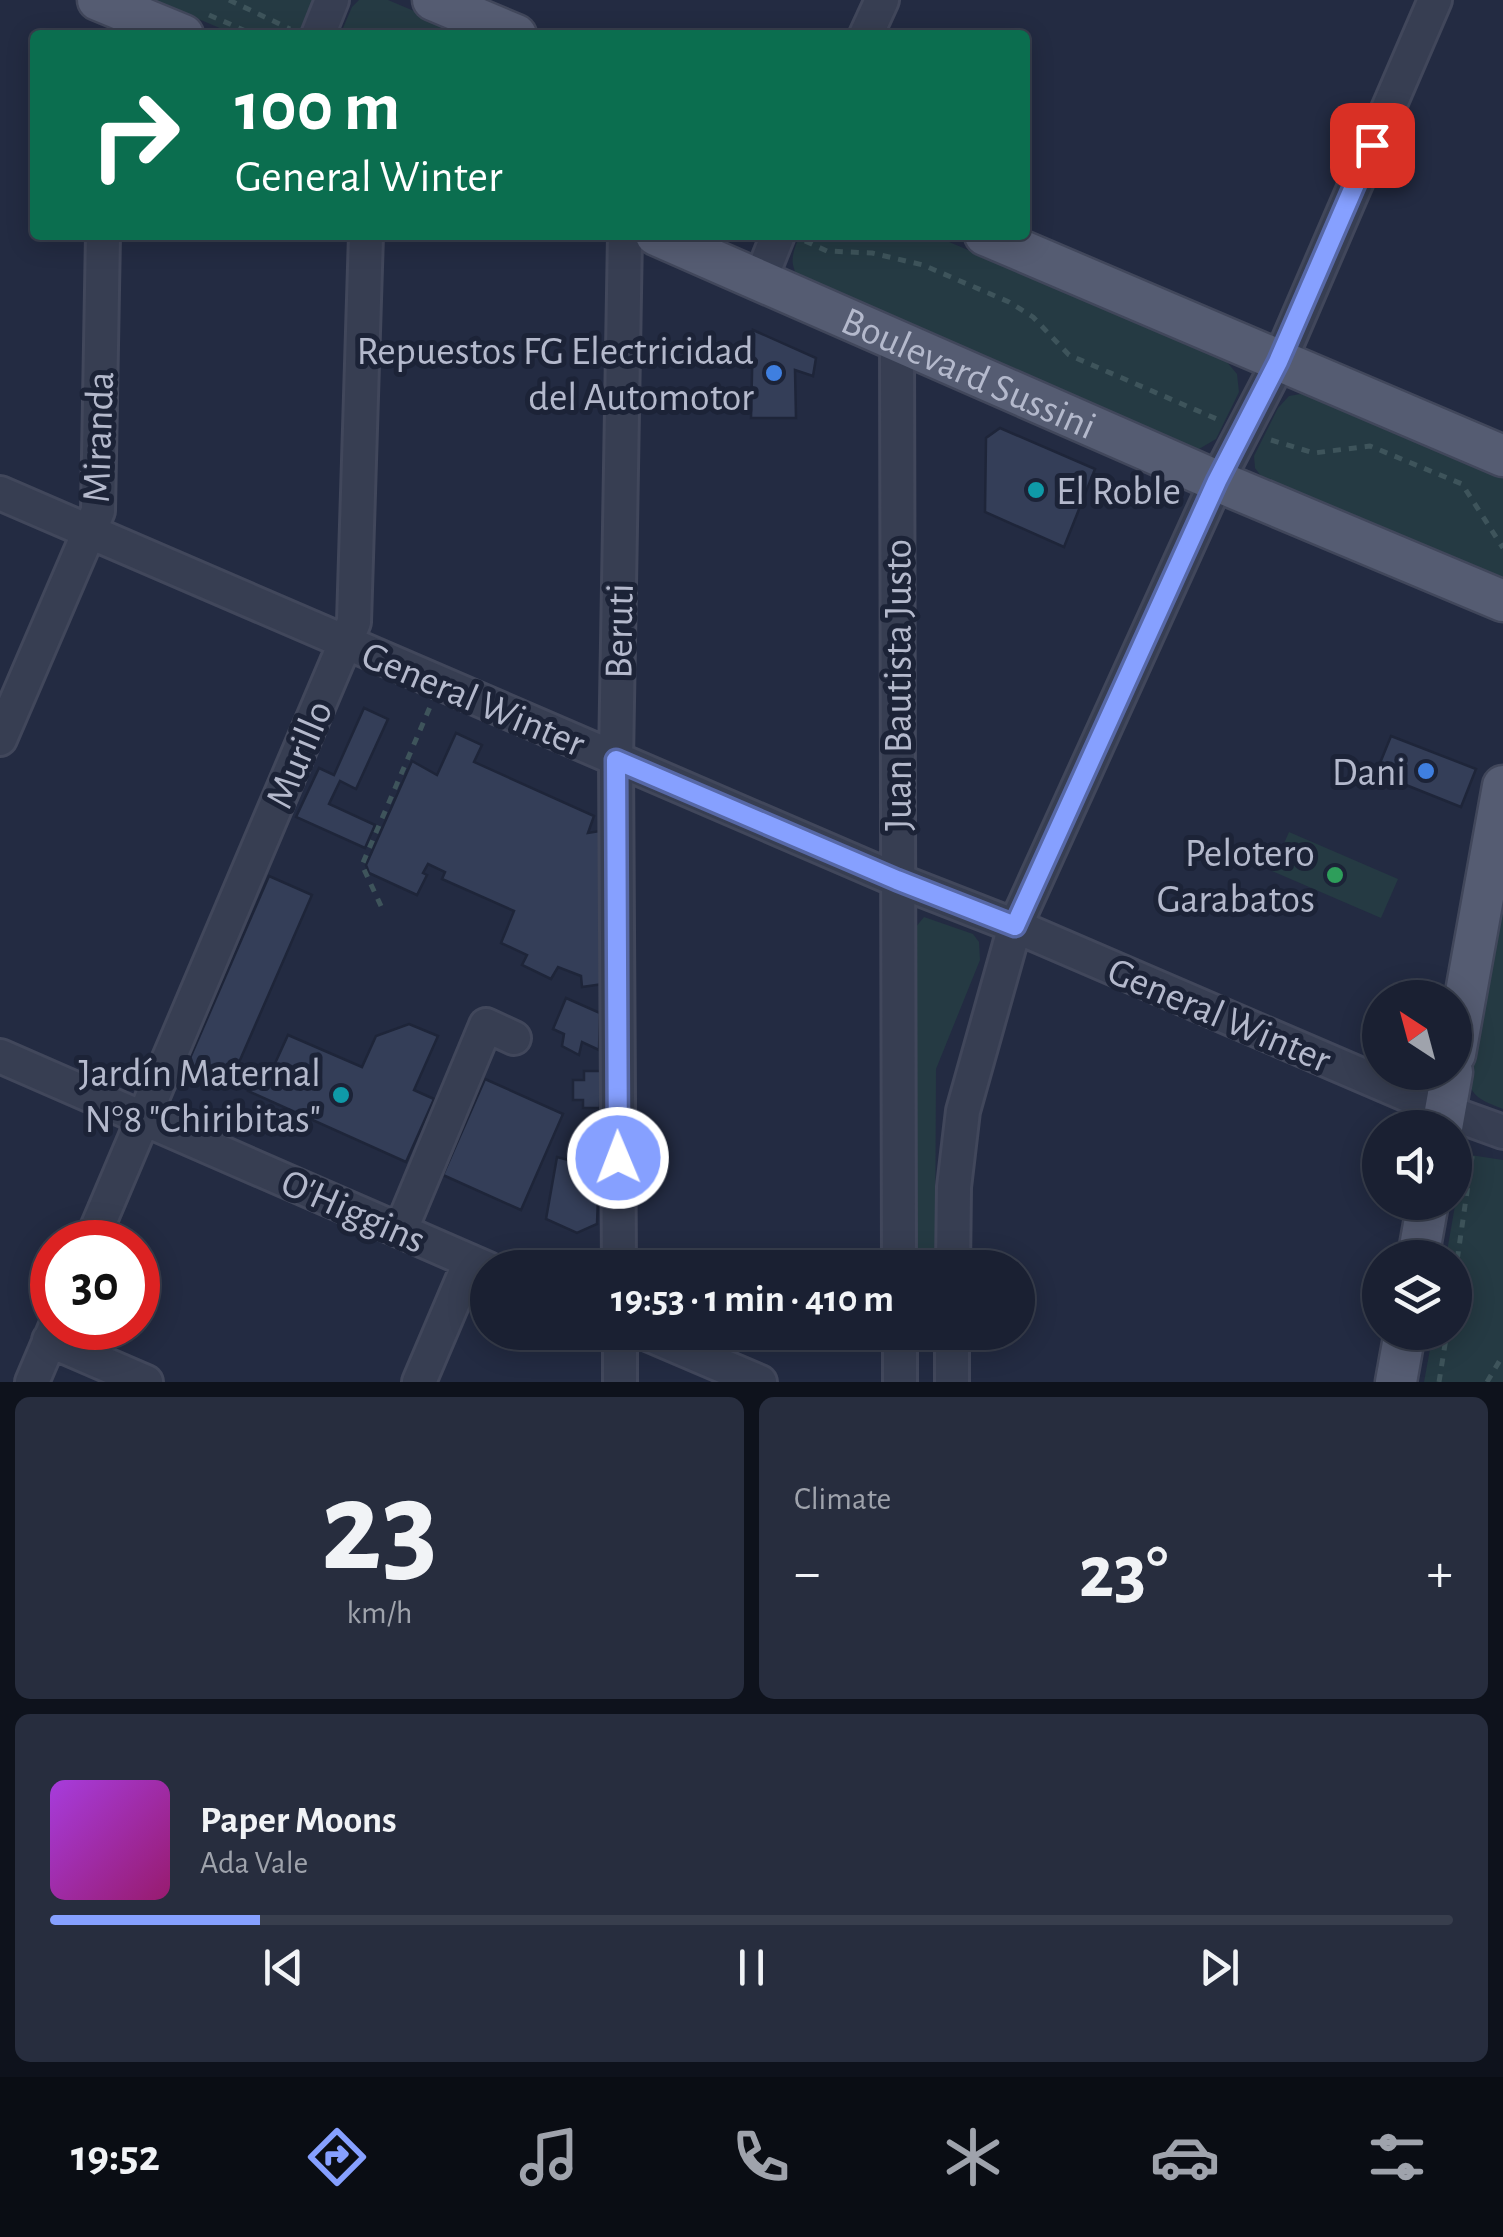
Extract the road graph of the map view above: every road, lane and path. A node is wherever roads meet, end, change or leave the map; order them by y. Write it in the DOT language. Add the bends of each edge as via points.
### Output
graph roads {
  1 [pos="228,0"];
  2 [pos="332,0"];
  3 [pos="433,0"];
  4 [pos="882,0"];
  5 [pos="1435,0"];
  6 [pos="104,13"];
  7 [pos="195,24"];
  8 [pos="228,30"];
  9 [pos="291,30"];
  10 [pos="320,30"];
  11 [pos="504,30"];
  12 [pos="868,30"];
  13 [pos="103,240"];
  14 [pos="366,240"];
  15 [pos="625,240"];
  16 [pos="668,240"];
  17 [pos="776,240"];
  18 [pos="802,240"];
  19 [pos="997,240"];
  20 [pos="760,280"];
  21 [pos="896,342"];
  22 [pos="1278,362"];
  23 [pos="1242,431"];
  24 [pos="1503,456"];
  25 [pos="1217,481"];
  26 [pos="0,493"];
  27 [pos="90,530"];
  28 [pos="1503,548"];
  29 [pos="1503,601"];
  30 [pos="345,643"];
  31 [pos="440,683"];
  32 [pos="0,739"];
  33 [pos="616,760"];
  34 [pos="1503,786"];
  35 [pos="897,880"];
  36 [pos="381,906"];
  37 [pos="1015,926"];
  38 [pos="1468,980"];
  39 [pos="514,1038"];
  40 [pos="0,1056"];
  41 [pos="1446,1104"];
  42 [pos="143,1120"];
  43 [pos="1503,1132"];
  44 [pos="100,1220"];
  45 [pos="400,1230"];
  46 [pos="619,1250"];
  47 [pos="899,1250"];
  48 [pos="953,1250"];
  49 [pos="470,1261"];
  50 [pos="470,1281"];
  51 [pos="45,1350"];
  52 [pos="83,1350"];
  53 [pos="620,1350"];
  54 [pos="685,1350"];
  55 [pos="900,1350"];
  56 [pos="952,1350"];
  57 [pos="1402,1350"];
  58 [pos="1443,1350"];
  59 [pos="1503,1355"];
  60 [pos="32,1382"];
  61 [pos="146,1382"];
  62 [pos="419,1382"];
  63 [pos="620,1382"];
  64 [pos="760,1382"];
  65 [pos="900,1382"];
  66 [pos="952,1382"];
  67 [pos="1396,1382"];
  68 [pos="1439,1382"];
  69 [pos="1487,1382"];
  1 -- 9 [label="path"];
  2 -- 10 [label="street"];
  3 -- 11 [label="main road"];
  4 -- 12 [label="street"];
  5 -- 22 [label="street"];
  6 -- 7 [label="main road"];
  7 -- 8 [label="path"];
  13 -- 27 [label="street, Miranda" via="98,511"];
  14 -- 30 [label="street, Murillo" via="354,622"];
  15 -- 33 [label="street, Beruti"];
  16 -- 20 [label="main road, Boulevard Sussini"];
  17 -- 20 [label="street"];
  18 -- 23 [label="path" via="827,251 922,265 991,294 1033,317 1069,355"];
  19 -- 22 [label="main road"];
  20 -- 21 [label="main road, Boulevard Sussini"];
  21 -- 25 [label="main road, Boulevard Sussini"];
  21 -- 35 [label="street, Juan Bautista Justo"];
  22 -- 23 [label="street"];
  22 -- 24 [label="main road"];
  23 -- 25 [label="street"];
  23 -- 28 [label="path" via="1314,453 1370,446 1462,484"];
  25 -- 29 [label="main road, Boulevard Sussini"];
  25 -- 37 [label="street"];
  26 -- 27 [label="street, General Winter"];
  27 -- 30 [label="street, General Winter"];
  27 -- 32 [label="street, Miranda"];
  30 -- 31 [label="street, General Winter"];
  30 -- 42 [label="street, Murillo"];
  31 -- 33 [label="street, General Winter"];
  31 -- 36 [label="path" via="362,865"];
  33 -- 35 [label="street, General Winter"];
  33 -- 46 [label="street, Beruti"];
  34 -- 38 [label="main road"];
  35 -- 37 [label="street, General Winter"];
  35 -- 47 [label="street, Juan Bautista Justo"];
  37 -- 41 [label="street, General Winter"];
  37 -- 48 [label="street" via="963,1111"];
  39 -- 45 [label="street" via="486,1025"];
  40 -- 42 [label="street, O'Higgins"];
  41 -- 43 [label="street, General Winter"];
  42 -- 44 [label="street, Murillo"];
  42 -- 45 [label="street, O'Higgins"];
  45 -- 49 [label="street, O'Higgins"];
  50 -- 62 [label="street"];
  51 -- 60 [label="street"];
  52 -- 61 [label="street"];
  53 -- 63 [label="street"];
  54 -- 64 [label="street"];
  55 -- 65 [label="street"];
  56 -- 66 [label="street"];
  57 -- 67 [label="main road"];
  58 -- 68 [label="path"];
  59 -- 69 [label="path"];
}
